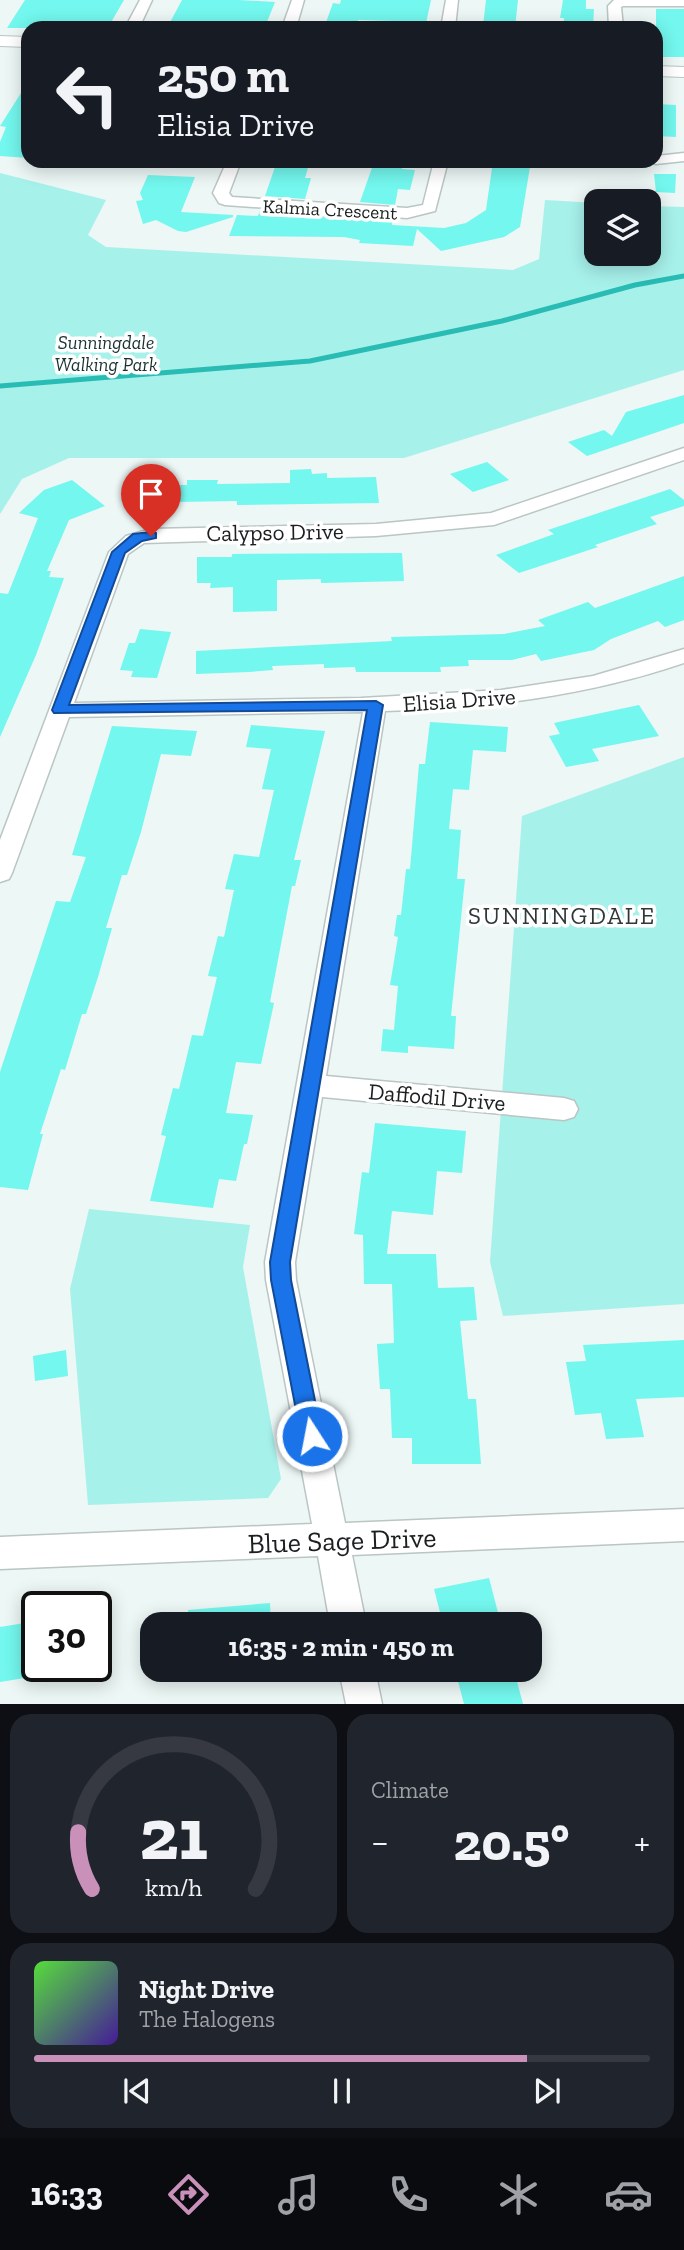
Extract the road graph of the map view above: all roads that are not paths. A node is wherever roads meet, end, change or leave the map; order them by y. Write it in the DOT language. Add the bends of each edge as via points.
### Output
graph roads {
  1 [pos="146,0"];
  2 [pos="298,0"];
  3 [pos="452,0"];
  4 [pos="684,2"];
  5 [pos="136,21"];
  6 [pos="291,21"];
  7 [pos="449,21"];
  8 [pos="615,21"];
  9 [pos="0,41"];
  10 [pos="21,42"];
  11 [pos="663,71"];
  12 [pos="684,72"];
  13 [pos="684,157"];
  14 [pos="663,159"];
  15 [pos="231,168"];
  16 [pos="439,168"];
  17 [pos="684,454"];
  18 [pos="684,656"];
  19 [pos="376,705"];
  20 [pos="60,710"];
  21 [pos="0,873"];
  22 [pos="310,1085"];
  23 [pos="564,1109"];
  24 [pos="684,1525"];
  25 [pos="332,1541"];
  26 [pos="0,1553"];
  27 [pos="346,1612"];
  28 [pos="359,1682"];
  29 [pos="364,1704"];
  1 -- 5 [label="street"];
  2 -- 6 [label="street"];
  3 -- 7 [label="street"];
  4 -- 8 [label="street" via="620,2 614,6"];
  9 -- 10 [label="street"];
  11 -- 12 [label="street"];
  13 -- 14 [label="street"];
  15 -- 16 [label="street, Kalmia Crescent" via="221,193 230,202 407,212 430,208"];
  17 -- 20 [label="street, Calypso Drive" via="494,519 376,530 138,537 119,552"];
  18 -- 19 [label="street, Elisia Drive" via="564,690"];
  19 -- 20 [label="street, Elisia Drive"];
  19 -- 22 [label="street"];
  20 -- 21 [label="street, Calypso Drive"];
  22 -- 23 [label="street, Daffodil Drive"];
  22 -- 25 [label="street" via="280,1262"];
  24 -- 25 [label="street, Blue Sage Drive"];
  25 -- 26 [label="street, Blue Sage Drive"];
  25 -- 27 [label="street"];
  28 -- 29 [label="street"];
}
